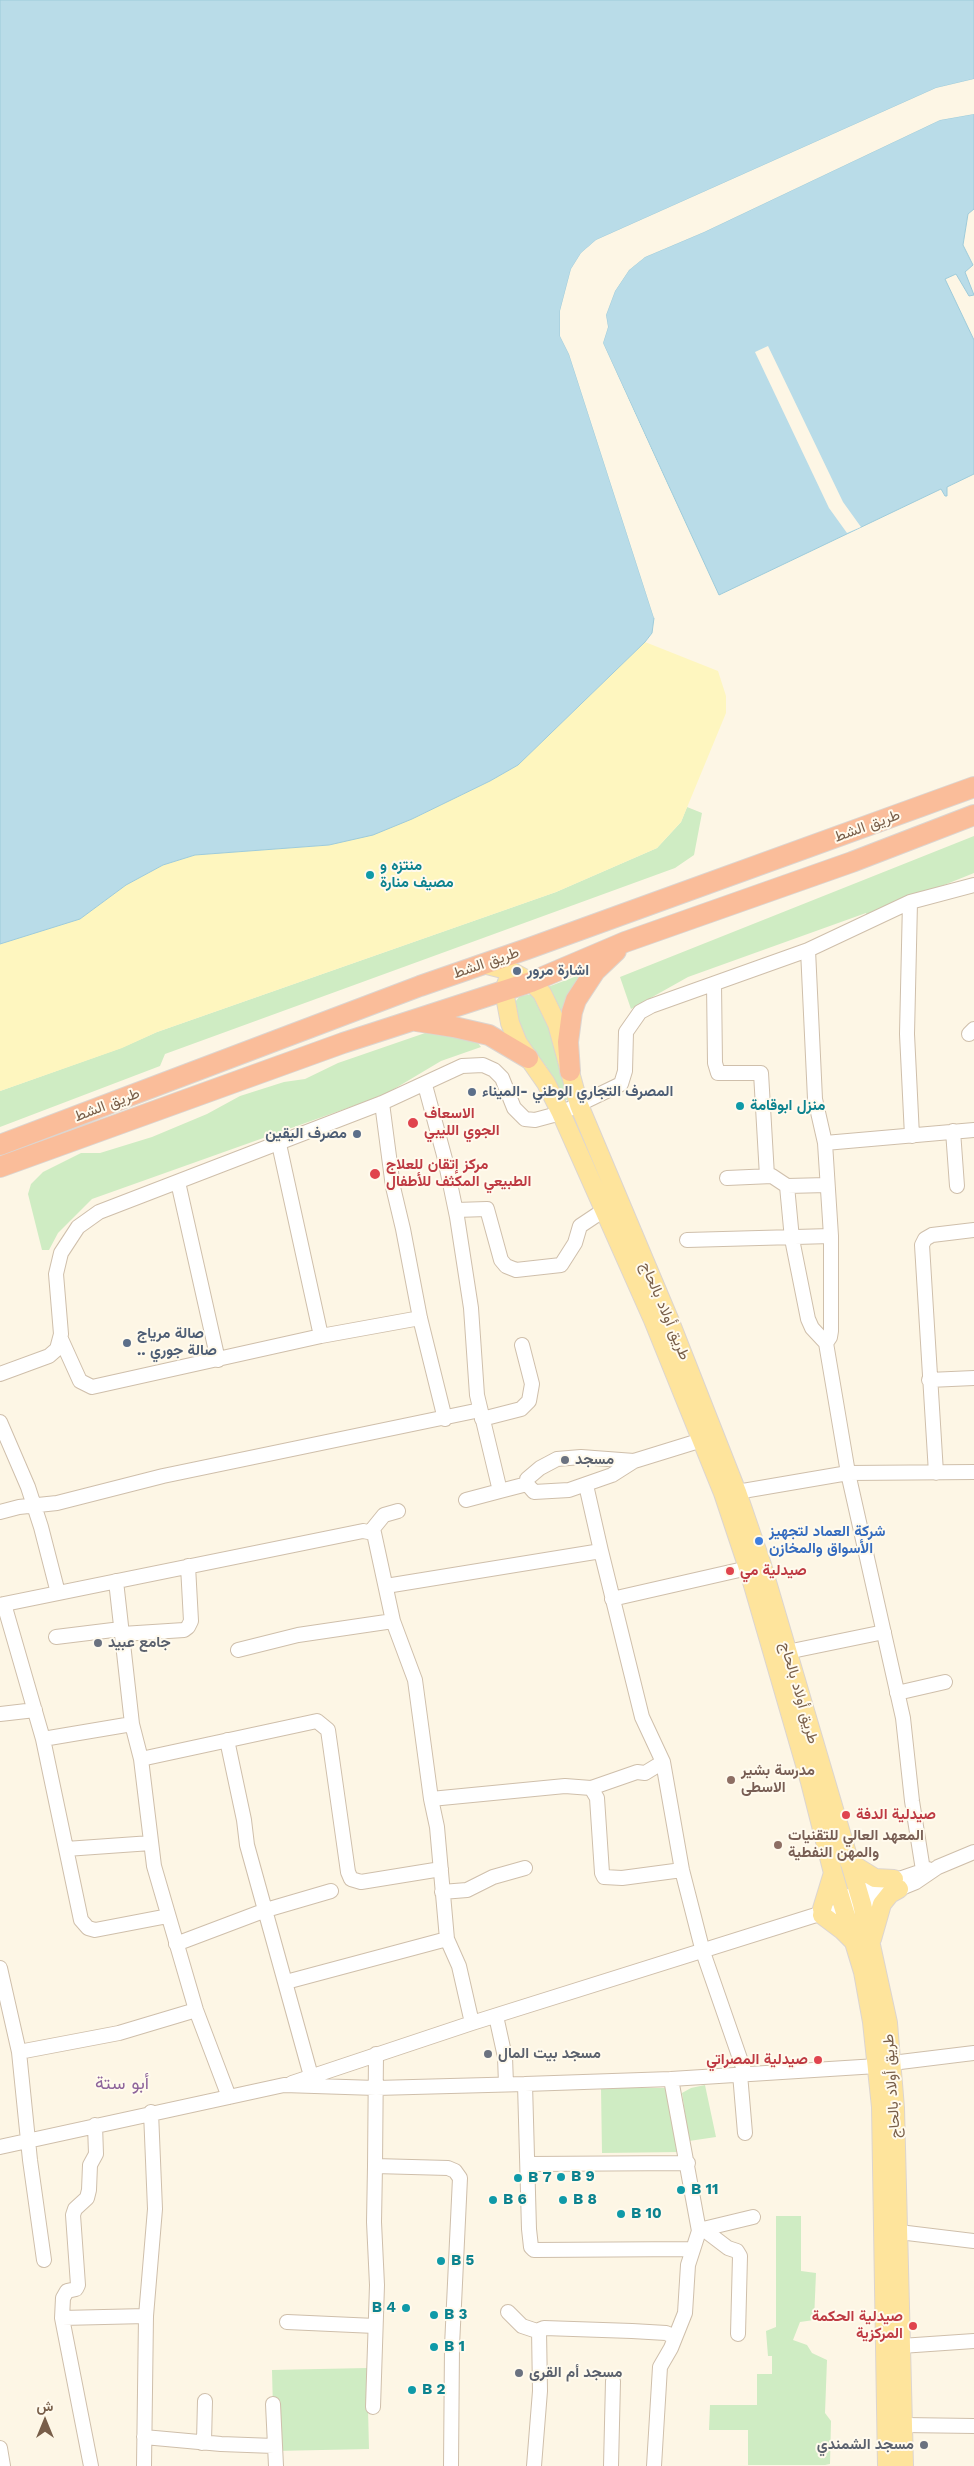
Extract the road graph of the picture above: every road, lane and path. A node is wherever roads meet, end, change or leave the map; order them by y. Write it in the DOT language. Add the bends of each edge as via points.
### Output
graph roads {
  1 [pos="974,787"];
  2 [pos="974,816"];
  3 [pos="974,885"];
  4 [pos="910,902"];
  5 [pos="625,942"];
  6 [pos="527,949"];
  7 [pos="808,950"];
  8 [pos="483,964"];
  9 [pos="511,971"];
  10 [pos="531,982"];
  11 [pos="714,984"];
  12 [pos="504,991"];
  13 [pos="409,1020"];
  14 [pos="528,1058"];
  15 [pos="570,1071"];
  16 [pos="425,1085"];
  17 [pos="382,1103"];
  18 [pos="579,1106"];
  19 [pos="561,1113"];
  20 [pos="974,1130"];
  21 [pos="953,1131"];
  22 [pos="912,1136"];
  23 [pos="825,1143"];
  24 [pos="280,1144"];
  25 [pos="0,1145"];
  26 [pos="0,1168"];
  27 [pos="767,1176"];
  28 [pos="727,1178"];
  29 [pos="178,1182"];
  30 [pos="827,1185"];
  31 [pos="787,1186"];
  32 [pos="957,1186"];
  33 [pos="456,1210"];
  34 [pos="604,1210"];
  35 [pos="974,1230"];
  36 [pos="831,1236"];
  37 [pos="792,1239"];
  38 [pos="687,1240"];
  39 [pos="420,1318"];
  40 [pos="321,1336"];
  41 [pos="61,1339"];
  42 [pos="826,1343"];
  43 [pos="522,1345"];
  44 [pos="218,1360"];
  45 [pos="0,1374"];
  46 [pos="974,1378"];
  47 [pos="929,1380"];
  48 [pos="481,1415"];
  49 [pos="445,1419"];
  50 [pos="0,1422"];
  51 [pos="702,1440"];
  52 [pos="634,1461"];
  53 [pos="974,1472"];
  54 [pos="936,1473"];
  55 [pos="848,1474"];
  56 [pos="527,1484"];
  57 [pos="586,1485"];
  58 [pos="500,1491"];
  59 [pos="737,1492"];
  60 [pos="466,1500"];
  61 [pos="34,1505"];
  62 [pos="0,1512"];
  63 [pos="398,1512"];
  64 [pos="371,1531"];
  65 [pos="601,1551"];
  66 [pos="188,1566"];
  67 [pos="748,1568"];
  68 [pos="116,1581"];
  69 [pos="386,1586"];
  70 [pos="58,1593"];
  71 [pos="612,1599"];
  72 [pos="2,1604"];
  73 [pos="393,1621"];
  74 [pos="122,1631"];
  75 [pos="884,1632"];
  76 [pos="56,1637"];
  77 [pos="238,1650"];
  78 [pos="787,1652"];
  79 [pos="944,1682"];
  80 [pos="897,1693"];
  81 [pos="35,1710"];
  82 [pos="0,1714"];
  83 [pos="132,1724"];
  84 [pos="43,1739"];
  85 [pos="227,1740"];
  86 [pos="141,1759"];
  87 [pos="663,1762"];
  88 [pos="591,1788"];
  89 [pos="431,1799"];
  90 [pos="151,1843"];
  91 [pos="66,1849"];
  92 [pos="974,1852"];
  93 [pos="849,1862"];
  94 [pos="938,1867"];
  95 [pos="525,1868"];
  96 [pos="441,1869"];
  97 [pos="682,1870"];
  98 [pos="922,1870"];
  99 [pos="833,1873"];
  100 [pos="896,1884"];
  101 [pos="331,1891"];
  102 [pos="442,1892"];
  103 [pos="860,1899"];
  104 [pos="842,1904"];
  105 [pos="266,1910"];
  106 [pos="820,1913"];
  107 [pos="168,1916"];
  108 [pos="447,1939"];
  109 [pos="863,1943"];
  110 [pos="176,1944"];
  111 [pos="703,1952"];
  112 [pos="0,1968"];
  113 [pos="286,1982"];
  114 [pos="196,2010"];
  115 [pos="496,2016"];
  116 [pos="472,2023"];
  117 [pos="18,2052"];
  118 [pos="974,2053"];
  119 [pos="376,2054"];
  120 [pos="884,2065"];
  121 [pos="742,2073"];
  122 [pos="311,2076"];
  123 [pos="671,2079"];
  124 [pos="506,2084"];
  125 [pos="525,2084"];
  126 [pos="284,2085"];
  127 [pos="376,2088"];
  128 [pos="228,2097"];
  129 [pos="151,2112"];
  130 [pos="95,2125"];
  131 [pos="746,2133"];
  132 [pos="29,2140"];
  133 [pos="0,2147"];
  134 [pos="688,2163"];
  135 [pos="529,2164"];
  136 [pos="375,2166"];
  137 [pos="753,2217"];
  138 [pos="701,2229"];
  139 [pos="899,2232"];
  140 [pos="974,2241"];
  141 [pos="693,2249"];
  142 [pos="44,2260"];
  143 [pos="508,2312"];
  144 [pos="146,2316"];
  145 [pos="62,2318"];
  146 [pos="287,2322"];
  147 [pos="374,2326"];
  148 [pos="540,2332"];
  149 [pos="738,2334"];
  150 [pos="675,2337"];
  151 [pos="974,2342"];
  152 [pos="901,2346"];
  153 [pos="613,2381"];
  154 [pos="205,2400"];
  155 [pos="273,2404"];
  156 [pos="373,2407"];
  157 [pos="904,2424"];
  158 [pos="974,2426"];
  159 [pos="144,2437"];
  160 [pos="202,2442"];
  161 [pos="274,2446"];
  162 [pos="0,2448"];
  163 [pos="3,2466"];
  164 [pos="91,2466"];
  165 [pos="144,2466"];
  166 [pos="276,2466"];
  167 [pos="451,2466"];
  168 [pos="534,2466"];
  169 [pos="611,2466"];
  170 [pos="654,2466"];
  171 [pos="887,2466"];
  172 [pos="904,2466"];
  1 -- 6 [label="highway, طريق الشط"];
  2 -- 5 [label="highway, طريق الشط"];
  3 -- 4 [label="street"];
  4 -- 7 [label="street"];
  4 -- 22 [label="street" via="906,1034"];
  5 -- 10 [label="highway, طريق الشط"];
  5 -- 15 [label="highway" via="595,971 576,1000 569,1027"];
  6 -- 8 [label="highway, طريق الشط"];
  6 -- 9 [label="main road, طريق أولاد بالحاج"];
  7 -- 11 [label="street"];
  7 -- 23 [label="street" via="815,1099"];
  8 -- 9 [label="main road, طريق أولاد بالحاج"];
  8 -- 25 [label="highway, طريق الشط"];
  9 -- 10 [label="main road, طريق أولاد بالحاج"];
  9 -- 12 [label="main road, طريق أولاد بالحاج"];
  10 -- 12 [label="highway, طريق الشط"];
  10 -- 15 [label="main road, طريق أولاد بالحاج" via="542,993 554,1015"];
  11 -- 18 [label="street" via="640,1012 626,1032 624,1079 621,1084"];
  11 -- 27 [label="street" via="715,1063 718,1072 761,1073"];
  12 -- 13 [label="highway, طريق الشط"];
  12 -- 14 [label="main road, طريق أولاد بالحاج" via="510,1023"];
  13 -- 14 [label="highway" via="488,1035"];
  13 -- 26 [label="highway, طريق الشط"];
  14 -- 19 [label="main road, طريق أولاد بالحاج" via="546,1083"];
  15 -- 18 [label="main road, طريق أولاد بالحاج"];
  16 -- 17 [label="street"];
  16 -- 19 [label="street" via="454,1068 483,1065 502,1078 520,1116 535,1120"];
  16 -- 33 [label="street"];
  17 -- 24 [label="street"];
  17 -- 39 [label="street" via="393,1188 404,1228"];
  18 -- 19 [label="street"];
  18 -- 59 [label="main road, طريق أولاد بالحاج" via="669,1319"];
  19 -- 34 [label="main road, طريق أولاد بالحاج"];
  20 -- 21 [label="street"];
  21 -- 22 [label="street"];
  21 -- 32 [label="street"];
  22 -- 23 [label="street"];
  23 -- 30 [label="street"];
  24 -- 29 [label="street"];
  24 -- 40 [label="street"];
  27 -- 28 [label="street"];
  27 -- 31 [label="street" via="776,1176"];
  29 -- 41 [label="street" via="99,1212 72,1235 61,1253 56,1274"];
  29 -- 44 [label="street"];
  30 -- 31 [label="street"];
  30 -- 36 [label="street"];
  31 -- 37 [label="street"];
  33 -- 34 [label="street" via="487,1209 500,1260 516,1270 562,1265 575,1243 580,1226"];
  33 -- 48 [label="street" via="471,1308 473,1361"];
  34 -- 51 [label="main road, طريق أولاد بالحاج"];
  35 -- 47 [label="street" via="932,1235 922,1245"];
  36 -- 37 [label="street"];
  36 -- 42 [label="street" via="831,1331"];
  37 -- 38 [label="street"];
  37 -- 42 [label="street" via="808,1319"];
  39 -- 40 [label="street"];
  39 -- 49 [label="street"];
  40 -- 44 [label="street"];
  41 -- 44 [label="street" via="80,1381 92,1386"];
  41 -- 45 [label="street" via="49,1356"];
  42 -- 55 [label="street"];
  43 -- 48 [label="street" via="532,1384 529,1401 521,1409"];
  46 -- 47 [label="street"];
  47 -- 54 [label="street"];
  48 -- 49 [label="street"];
  48 -- 58 [label="street"];
  49 -- 61 [label="street"];
  50 -- 61 [label="street"];
  51 -- 52 [label="street"];
  51 -- 67 [label="main road, طريق أولاد بالحاج"];
  52 -- 56 [label="street" via="566,1457 548,1462 527,1479"];
  52 -- 57 [label="street" via="612,1475"];
  53 -- 54 [label="street"];
  54 -- 55 [label="street"];
  55 -- 59 [label="street"];
  55 -- 75 [label="street"];
  56 -- 57 [label="street" via="534,1492 550,1493"];
  56 -- 58 [label="street"];
  57 -- 65 [label="street"];
  58 -- 60 [label="street"];
  59 -- 78 [label="main road, طريق أولاد بالحاج"];
  61 -- 62 [label="street"];
  61 -- 70 [label="street"];
  63 -- 64 [label="street" via="384,1515"];
  64 -- 66 [label="street"];
  64 -- 69 [label="street" via="376,1537"];
  65 -- 69 [label="street"];
  65 -- 71 [label="street"];
  66 -- 68 [label="street"];
  66 -- 74 [label="street" via="188,1627 184,1630"];
  67 -- 71 [label="street"];
  67 -- 99 [label="main road, طريق أولاد بالحاج"];
  68 -- 70 [label="street"];
  68 -- 74 [label="street"];
  69 -- 73 [label="street"];
  70 -- 72 [label="street"];
  71 -- 87 [label="street" via="642,1717"];
  72 -- 81 [label="street"];
  73 -- 77 [label="street" via="298,1635"];
  73 -- 89 [label="street" via="414,1680"];
  74 -- 76 [label="street"];
  74 -- 83 [label="street"];
  75 -- 78 [label="street"];
  75 -- 80 [label="street"];
  78 -- 93 [label="main road, طريق أولاد بالحاج"];
  79 -- 80 [label="street"];
  80 -- 98 [label="street"];
  81 -- 82 [label="street"];
  81 -- 84 [label="street"];
  83 -- 84 [label="street"];
  83 -- 86 [label="street"];
  84 -- 91 [label="street"];
  85 -- 86 [label="street"];
  85 -- 96 [label="street" via="313,1720 322,1723 328,1730 351,1878 361,1882"];
  85 -- 105 [label="street" via="247,1845"];
  86 -- 90 [label="street"];
  87 -- 88 [label="street" via="645,1773 637,1772"];
  87 -- 97 [label="street"];
  88 -- 89 [label="street" via="565,1786"];
  88 -- 97 [label="street" via="597,1798 604,1877 622,1878"];
  89 -- 96 [label="street"];
  90 -- 91 [label="street"];
  90 -- 107 [label="street"];
  91 -- 107 [label="street" via="81,1920 88,1928 99,1929"];
  92 -- 94 [label="street"];
  93 -- 100 [label="main road" via="875,1878"];
  93 -- 103 [label="main road, طريق أولاد بالحاج"];
  94 -- 98 [label="street"];
  94 -- 100 [label="street" via="916,1882"];
  95 -- 102 [label="street" via="493,1877 467,1890"];
  96 -- 102 [label="street"];
  97 -- 111 [label="street"];
  98 -- 100 [label="street"];
  99 -- 104 [label="main road, طريق أولاد بالحاج"];
  99 -- 106 [label="main road"];
  100 -- 103 [label="street"];
  100 -- 109 [label="main road"];
  101 -- 105 [label="street"];
  102 -- 108 [label="street"];
  103 -- 104 [label="street"];
  103 -- 109 [label="main road, طريق أولاد بالحاج"];
  104 -- 106 [label="street"];
  104 -- 109 [label="main road, طريق أولاد بالحاج"];
  105 -- 110 [label="street"];
  105 -- 113 [label="street"];
  106 -- 109 [label="main road"];
  106 -- 111 [label="street"];
  107 -- 110 [label="street"];
  108 -- 113 [label="street"];
  108 -- 116 [label="street" via="459,1966"];
  109 -- 120 [label="main road, طريق أولاد بالحاج" via="869,2005"];
  110 -- 114 [label="street"];
  111 -- 115 [label="street"];
  111 -- 121 [label="street"];
  112 -- 117 [label="street"];
  113 -- 122 [label="street"];
  114 -- 117 [label="street" via="118,2033"];
  114 -- 128 [label="street"];
  115 -- 116 [label="street"];
  115 -- 124 [label="street" via="505,2057"];
  116 -- 119 [label="street"];
  117 -- 132 [label="street"];
  118 -- 120 [label="street"];
  119 -- 122 [label="street"];
  119 -- 127 [label="street"];
  120 -- 121 [label="street"];
  120 -- 139 [label="main road, طريق أولاد بالحاج" via="896,2108"];
  120 -- 171 [label="main road, طريق أولاد بالحاج" via="881,2117"];
  121 -- 123 [label="street"];
  121 -- 131 [label="street"];
  122 -- 126 [label="street"];
  123 -- 125 [label="street"];
  123 -- 134 [label="street"];
  124 -- 125 [label="street"];
  124 -- 127 [label="street"];
  125 -- 135 [label="street"];
  126 -- 127 [label="street"];
  126 -- 128 [label="street"];
  127 -- 136 [label="street"];
  128 -- 129 [label="street"];
  129 -- 130 [label="street"];
  129 -- 144 [label="street" via="155,2209"];
  130 -- 132 [label="street"];
  130 -- 145 [label="street" via="96,2154 90,2165 87,2198 73,2215 78,2284 63,2298"];
  132 -- 133 [label="street"];
  132 -- 142 [label="street"];
  134 -- 135 [label="street"];
  134 -- 138 [label="street"];
  135 -- 141 [label="street" via="530,2238 534,2250"];
  136 -- 147 [label="street" via="377,2285"];
  136 -- 167 [label="street" via="448,2168 460,2178 452,2337"];
  137 -- 138 [label="street"];
  138 -- 141 [label="street"];
  138 -- 149 [label="street" via="740,2256"];
  139 -- 140 [label="street"];
  139 -- 152 [label="main road, طريق أولاد بالحاج"];
  141 -- 150 [label="street" via="688,2264 685,2313"];
  143 -- 148 [label="street" via="522,2326"];
  144 -- 145 [label="street"];
  144 -- 159 [label="street"];
  145 -- 164 [label="street"];
  146 -- 147 [label="street"];
  147 -- 156 [label="street"];
  148 -- 150 [label="street" via="538,2330 544,2328 632,2331 666,2333"];
  148 -- 168 [label="street" via="540,2391"];
  150 -- 170 [label="street" via="660,2368"];
  151 -- 152 [label="street"];
  152 -- 157 [label="main road, طريق أولاد بالحاج"];
  153 -- 169 [label="street"];
  154 -- 160 [label="street"];
  155 -- 161 [label="street"];
  157 -- 158 [label="street"];
  157 -- 172 [label="main road, طريق أولاد بالحاج"];
  159 -- 160 [label="street"];
  159 -- 165 [label="street"];
  160 -- 161 [label="street"];
  161 -- 166 [label="street"];
  162 -- 163 [label="street"];
}
